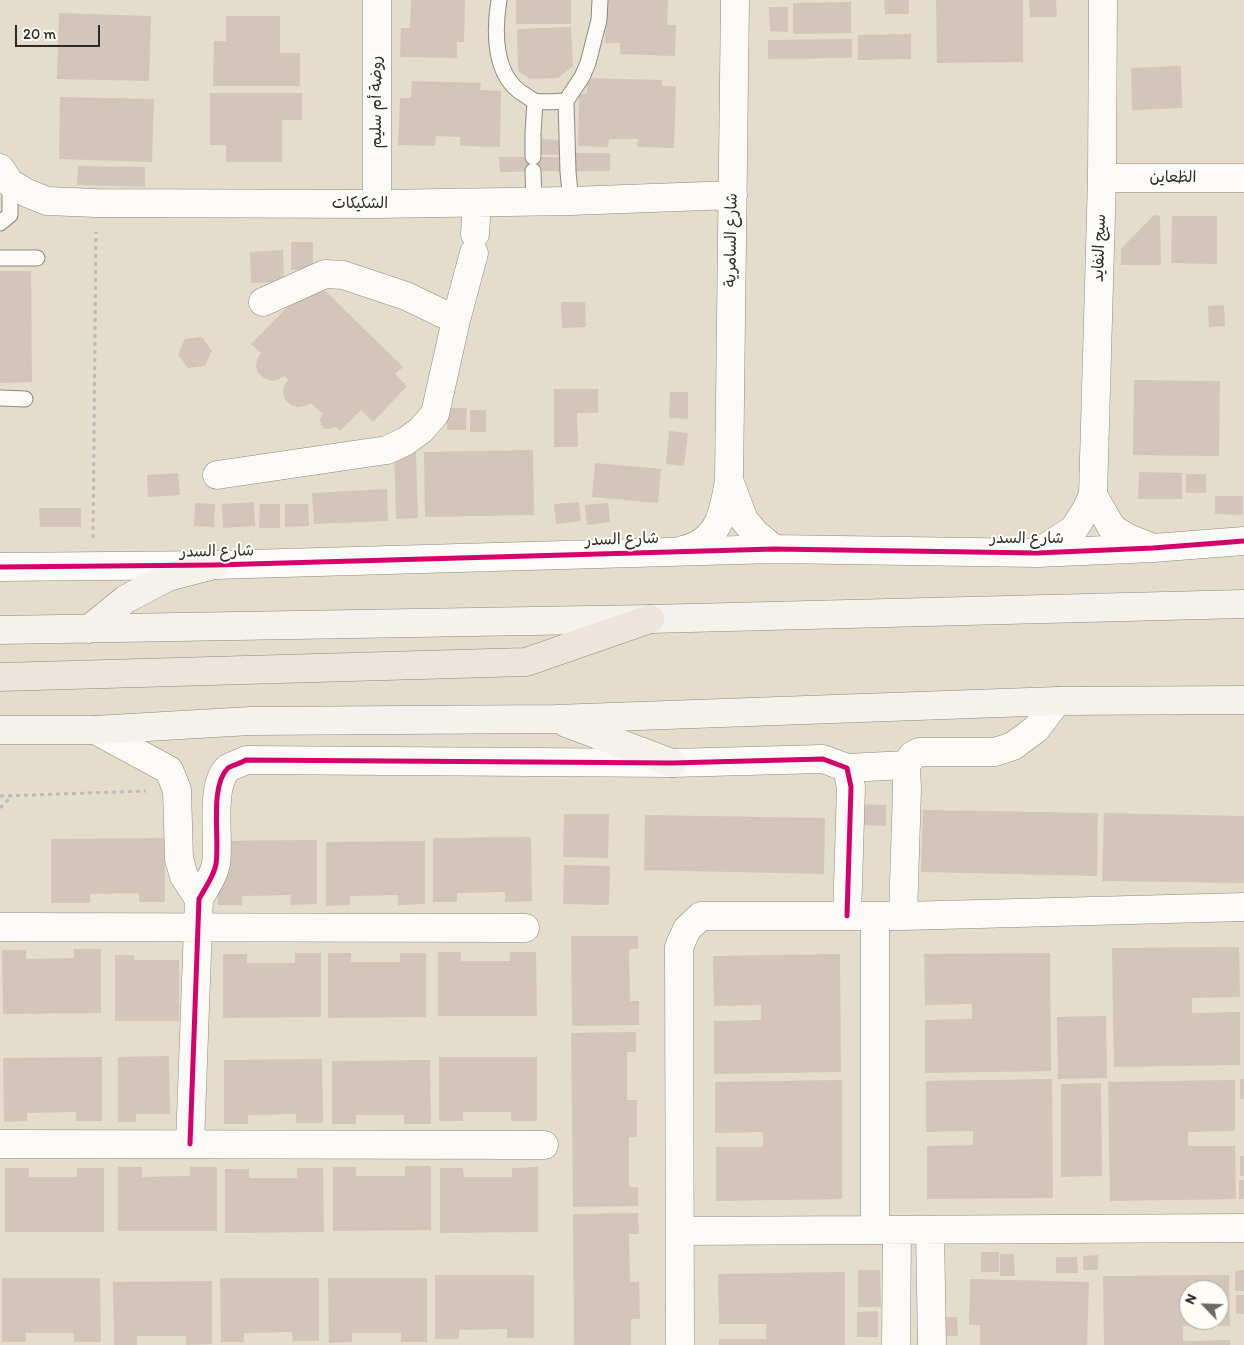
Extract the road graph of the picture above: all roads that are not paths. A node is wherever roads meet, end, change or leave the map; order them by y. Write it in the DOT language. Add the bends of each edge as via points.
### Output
graph roads {
  1 [pos="377,0"];
  2 [pos="499,0"];
  3 [pos="600,0"];
  4 [pos="735,0"];
  5 [pos="1103,0"];
  6 [pos="535,101"];
  7 [pos="566,101"];
  8 [pos="5,175"];
  9 [pos="1102,178"];
  10 [pos="1244,178"];
  11 [pos="733,196"];
  12 [pos="571,201"];
  13 [pos="534,202"];
  14 [pos="477,203"];
  15 [pos="378,204"];
  16 [pos="0,223"];
  17 [pos="0,258"];
  18 [pos="37,258"];
  19 [pos="263,302"];
  20 [pos="456,320"];
  21 [pos="0,398"];
  22 [pos="25,399"];
  23 [pos="217,475"];
  24 [pos="729,480"];
  25 [pos="1093,496"];
  26 [pos="1244,541"];
  27 [pos="1153,548"];
  28 [pos="774,549"];
  29 [pos="678,551"];
  30 [pos="1037,553"];
  31 [pos="214,565"];
  32 [pos="0,567"];
  33 [pos="1244,604"];
  34 [pos="650,619"];
  35 [pos="89,629"];
  36 [pos="0,630"];
  37 [pos="0,677"];
  38 [pos="1244,700"];
  39 [pos="1057,701"];
  40 [pos="555,718"];
  41 [pos="0,730"];
  42 [pos="94,730"];
  43 [pos="672,764"];
  44 [pos="906,765"];
  45 [pos="848,768"];
  46 [pos="199,899"];
  47 [pos="1244,907"];
  48 [pos="847,916"];
  49 [pos="874,916"];
  50 [pos="903,916"];
  51 [pos="0,927"];
  52 [pos="198,927"];
  53 [pos="525,928"];
  54 [pos="0,1144"];
  55 [pos="190,1144"];
  56 [pos="544,1145"];
  57 [pos="1244,1228"];
  58 [pos="886,1230"];
  59 [pos="930,1230"];
  60 [pos="680,1231"];
  61 [pos="680,1345"];
  62 [pos="896,1345"];
  63 [pos="932,1345"];
  1 -- 15 [label="street, روضة أم سليم"];
  2 -- 6 [label="lane" via="496,32 500,61 506,76 520,92"];
  3 -- 7 [label="lane" via="599,20 588,63"];
  4 -- 11 [label="street, شارع السامرية"];
  5 -- 9 [label="street, سيج النفايد"];
  6 -- 7 [label="lane"];
  6 -- 13 [label="lane"];
  7 -- 12 [label="lane"];
  8 -- 15 [label="street, الشكيكات" via="27,193 47,201"];
  8 -- 16 [label="lane" via="10,215"];
  9 -- 10 [label="street, الظعاين"];
  9 -- 25 [label="street, سيج النفايد"];
  11 -- 12 [label="street, الشكيكات"];
  11 -- 24 [label="street, شارع السامرية"];
  12 -- 13 [label="street, الشكيكات"];
  13 -- 14 [label="street, الشكيكات"];
  14 -- 15 [label="street, الشكيكات"];
  14 -- 20 [label="street" via="475,244"];
  17 -- 18 [label="lane"];
  19 -- 20 [label="street" via="325,274 343,275 406,296"];
  20 -- 23 [label="street" via="435,414 406,441 368,454"];
  21 -- 22 [label="lane"];
  24 -- 28 [label="street, شارع السامرية" via="744,520"];
  24 -- 29 [label="street, شارع السامرية" via="721,515 713,531 697,547"];
  25 -- 27 [label="street" via="1112,528"];
  25 -- 30 [label="street, سيج النفايد" via="1074,529"];
  26 -- 27 [label="street, شارع السدر"];
  27 -- 30 [label="street, شارع السدر"];
  28 -- 29 [label="street, شارع السدر"];
  28 -- 30 [label="street, شارع السدر"];
  29 -- 31 [label="street, شارع السدر"];
  31 -- 32 [label="street, شارع السدر"];
  31 -- 35 [label="main road" via="168,577 126,599"];
  33 -- 34 [label="main road"];
  34 -- 35 [label="main road"];
  34 -- 37 [label="main road" via="526,662"];
  35 -- 36 [label="main road"];
  38 -- 39 [label="main road"];
  39 -- 40 [label="main road"];
  39 -- 44 [label="street" via="1036,729 1013,746 995,752 920,752 912,756"];
  40 -- 42 [label="main road" via="250,721"];
  40 -- 43 [label="main road"];
  41 -- 42 [label="main road"];
  42 -- 46 [label="street" via="168,770 177,790 179,859 184,876"];
  43 -- 45 [label="street" via="823,759"];
  43 -- 46 [label="street" via="246,760 228,768 220,783 216,863"];
  44 -- 45 [label="street"];
  44 -- 50 [label="street"];
  45 -- 48 [label="street" via="851,802"];
  46 -- 52 [label="street"];
  47 -- 50 [label="street"];
  48 -- 49 [label="street"];
  48 -- 60 [label="street" via="701,916 686,929 679,948"];
  49 -- 50 [label="street"];
  49 -- 58 [label="street"];
  51 -- 52 [label="street"];
  52 -- 53 [label="street"];
  52 -- 55 [label="street"];
  54 -- 55 [label="street"];
  55 -- 56 [label="street"];
  57 -- 59 [label="street"];
  58 -- 59 [label="street"];
  58 -- 60 [label="street"];
  58 -- 62 [label="street"];
  59 -- 63 [label="street"];
  60 -- 61 [label="street"];
}
